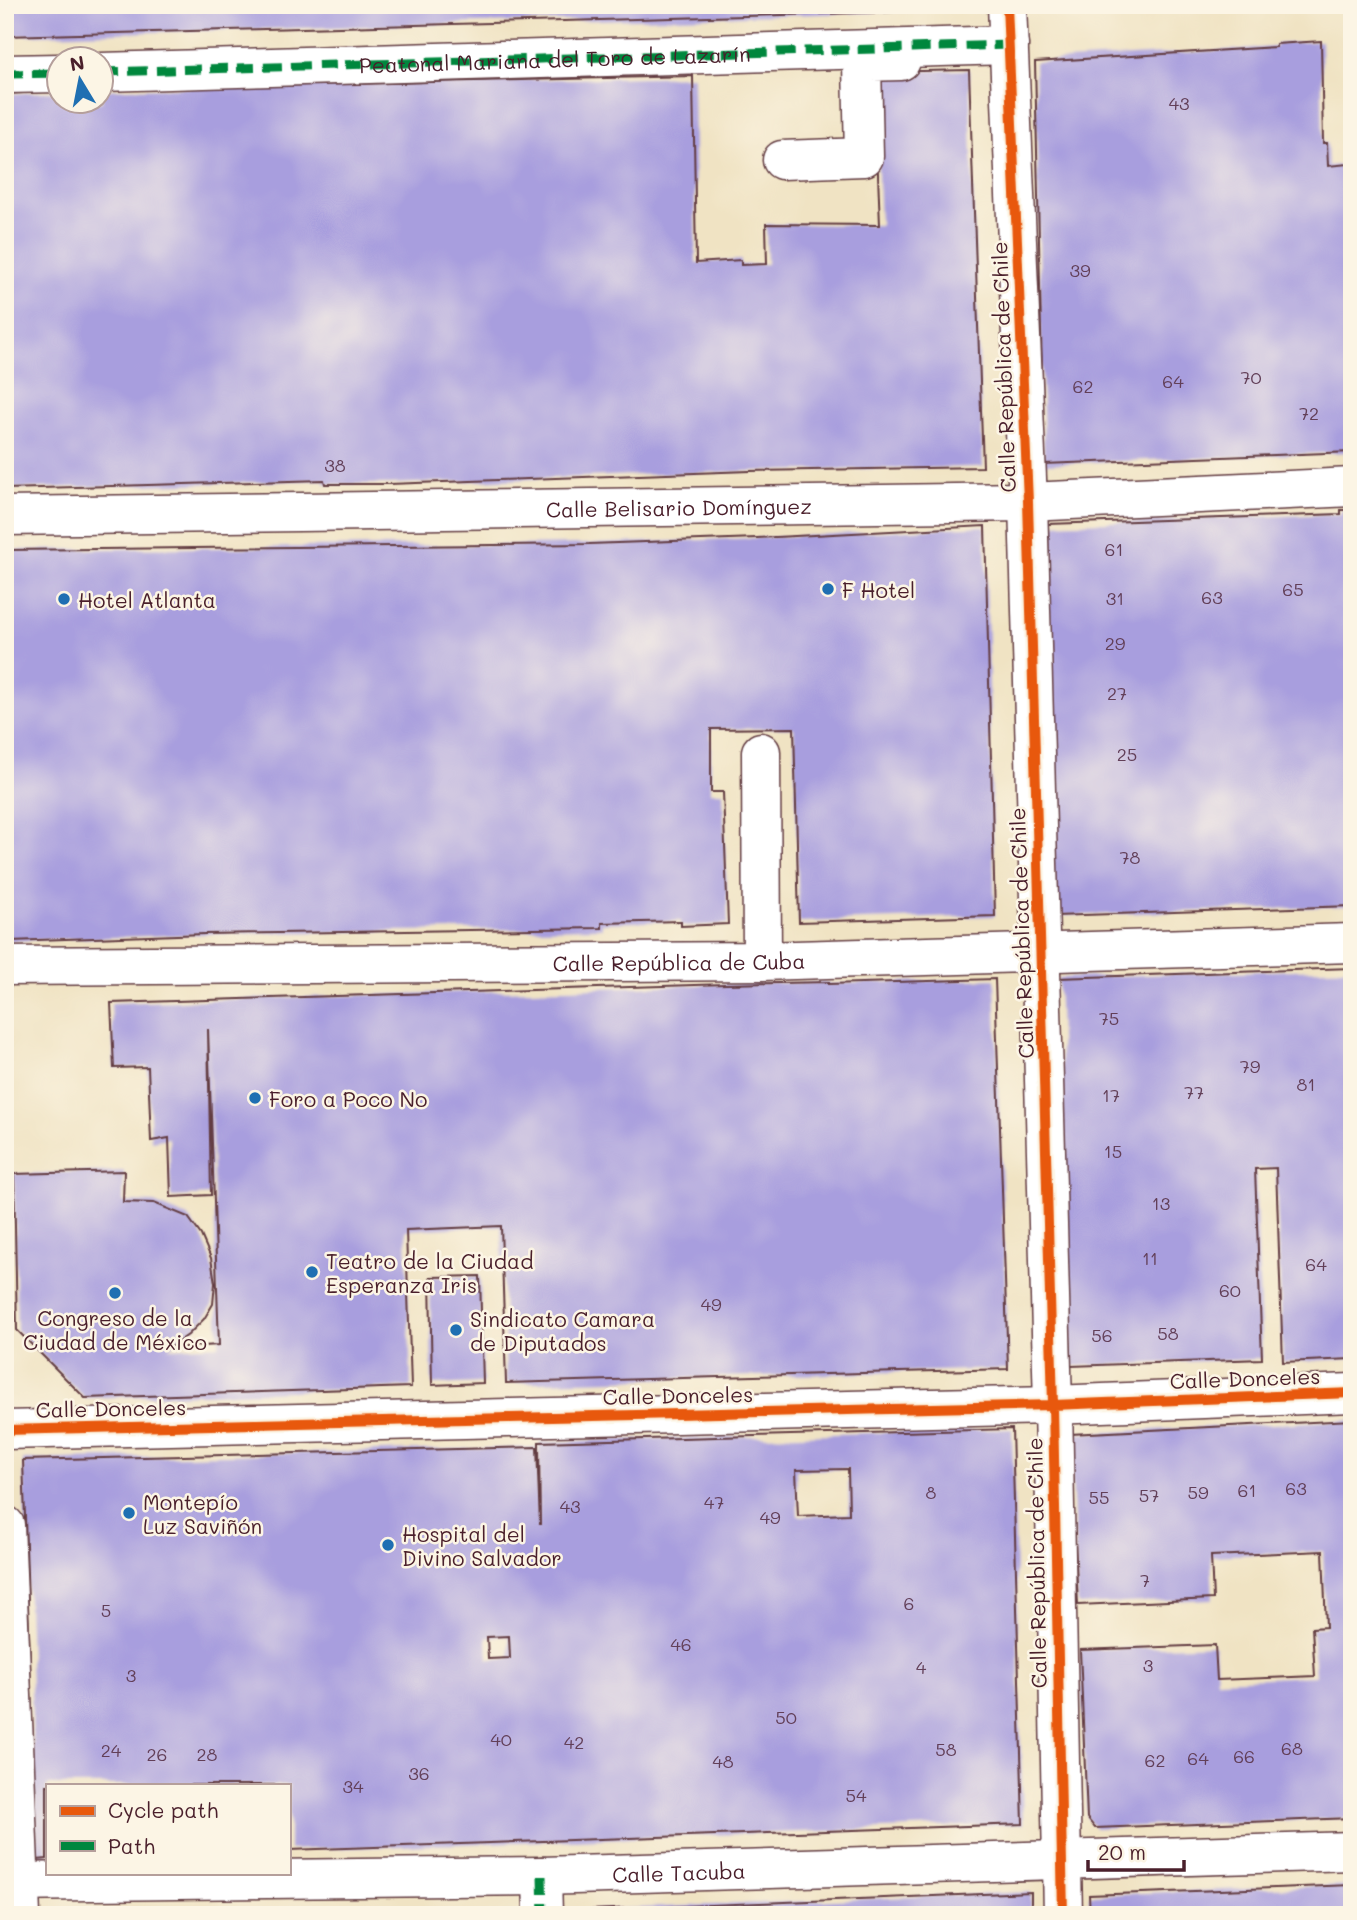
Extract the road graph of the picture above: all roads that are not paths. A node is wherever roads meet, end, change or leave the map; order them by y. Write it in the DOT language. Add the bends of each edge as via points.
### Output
graph roads {
  1 [pos="1007,5"];
  2 [pos="1009,52"];
  3 [pos="116,72"];
  4 [pos="46,74"];
  5 [pos="5,75"];
  6 [pos="782,160"];
  7 [pos="1352,487"];
  8 [pos="1028,502"];
  9 [pos="5,516"];
  10 [pos="761,752"];
  11 [pos="1352,943"];
  12 [pos="1041,953"];
  13 [pos="762,961"];
  14 [pos="5,966"];
  15 [pos="1352,1393"];
  16 [pos="1052,1405"];
  17 [pos="5,1430"];
  18 [pos="5,1525"];
  19 [pos="1352,1851"];
  20 [pos="1061,1861"];
  21 [pos="542,1876"];
  22 [pos="15,1893"];
  23 [pos="543,1915"];
  24 [pos="1063,1915"];
  1 -- 2 [label="street, Calle República de Chile"];
  2 -- 3 [label="street, Peatonal Mariana del Toro de Lazarín"];
  2 -- 6 [label="street" via="862,62 864,157"];
  2 -- 8 [label="street, Calle República de Chile"];
  4 -- 5 [label="street"];
  7 -- 8 [label="street, Calle Belisario Domínguez"];
  8 -- 9 [label="street, Calle Belisario Domínguez"];
  8 -- 12 [label="street, Calle República de Chile"];
  10 -- 13 [label="street"];
  11 -- 12 [label="street, Calle República de Cuba"];
  12 -- 13 [label="street, Calle República de Cuba"];
  12 -- 16 [label="street, Calle República de Chile"];
  13 -- 14 [label="street, Calle República de Cuba"];
  15 -- 16 [label="street, Calle Donceles"];
  16 -- 17 [label="street, Calle Donceles"];
  16 -- 20 [label="street, Calle República de Chile"];
  18 -- 22 [label="street"];
  19 -- 20 [label="street, Calle Tacuba"];
  20 -- 21 [label="street, Calle Tacuba"];
  20 -- 24 [label="street, Calle República de Chile"];
  21 -- 22 [label="street, Calle Tacuba"];
  21 -- 23 [label="street"];
}
